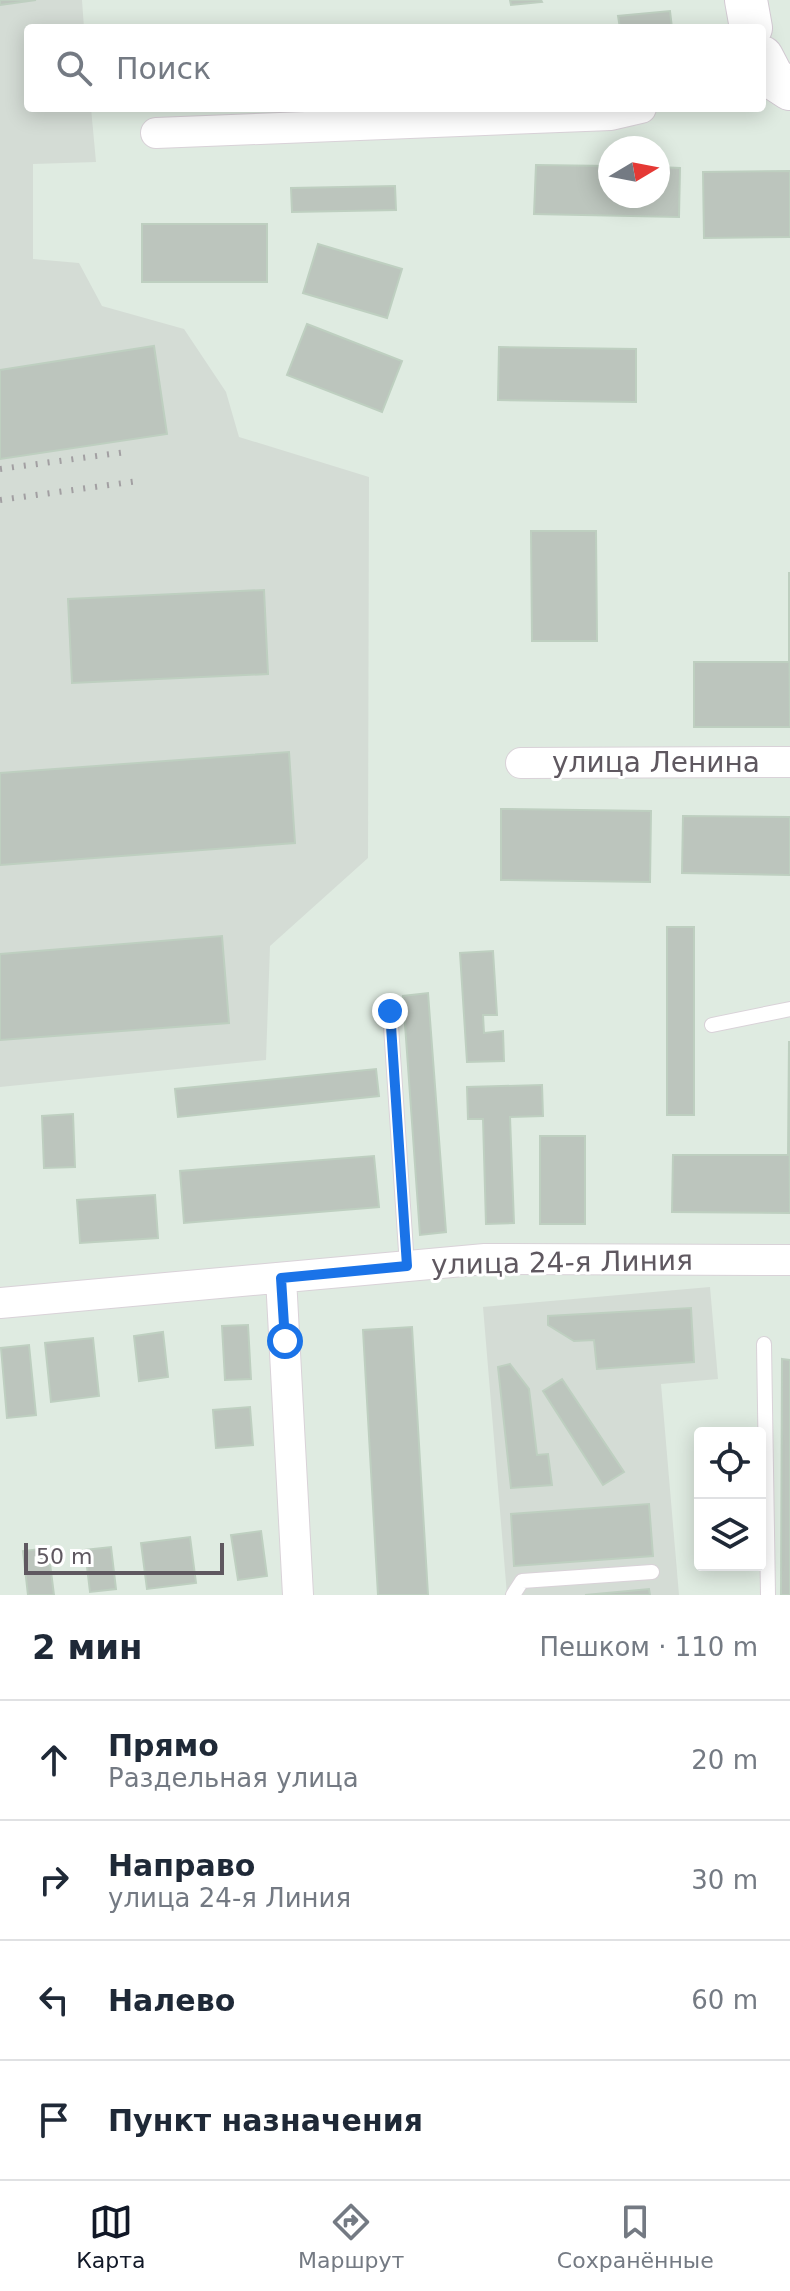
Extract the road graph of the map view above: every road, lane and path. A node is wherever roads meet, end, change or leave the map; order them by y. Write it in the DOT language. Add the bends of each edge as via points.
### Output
graph roads {
  1 [pos="746,0"];
  2 [pos="750,24"];
  3 [pos="624,112"];
  4 [pos="156,133"];
  5 [pos="790,762"];
  6 [pos="521,763"];
  7 [pos="790,1009"];
  8 [pos="390,1011"];
  9 [pos="712,1025"];
  10 [pos="790,1260"];
  11 [pos="407,1266"];
  12 [pos="281,1278"];
  13 [pos="0,1303"];
  14 [pos="764,1344"];
  15 [pos="652,1572"];
  16 [pos="298,1595"];
  17 [pos="513,1595"];
  18 [pos="768,1595"];
  1 -- 2 [label="main road"];
  3 -- 4 [label="street"];
  5 -- 6 [label="street, улица Ленина"];
  7 -- 9 [label="lane"];
  8 -- 11 [label="lane"];
  10 -- 11 [label="street, улица 24-я Линия" via="485,1259"];
  11 -- 12 [label="street, улица 24-я Линия"];
  12 -- 13 [label="street, улица 24-я Линия"];
  12 -- 16 [label="street"];
  14 -- 18 [label="lane"];
  15 -- 17 [label="lane" via="522,1581"];
}
